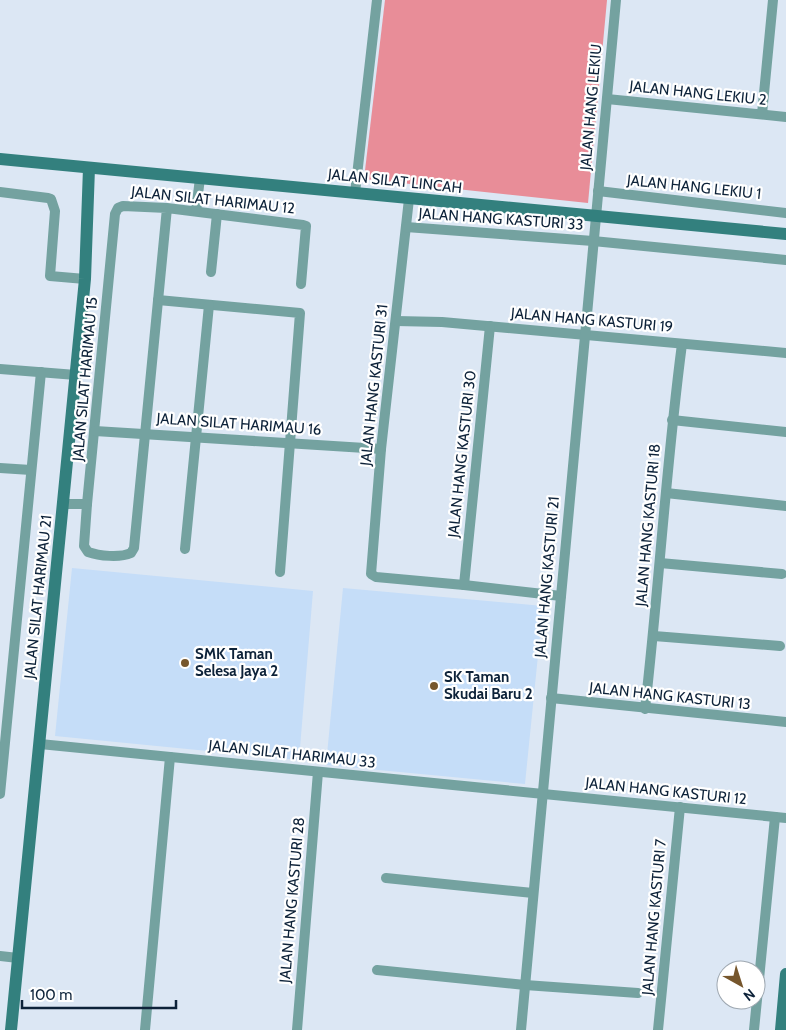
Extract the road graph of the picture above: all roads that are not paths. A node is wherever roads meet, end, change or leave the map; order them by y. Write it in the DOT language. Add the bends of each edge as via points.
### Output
graph roads {
  1 [pos="377,0"];
  2 [pos="616,0"];
  3 [pos="773,0"];
  4 [pos="607,99"];
  5 [pos="762,114"];
  6 [pos="786,117"];
  7 [pos="0,159"];
  8 [pos="89,168"];
  9 [pos="200,178"];
  10 [pos="0,192"];
  11 [pos="598,192"];
  12 [pos="355,193"];
  13 [pos="409,199"];
  14 [pos="118,208"];
  15 [pos="167,208"];
  16 [pos="196,212"];
  17 [pos="786,212"];
  18 [pos="217,214"];
  19 [pos="595,216"];
  20 [pos="406,227"];
  21 [pos="786,234"];
  22 [pos="593,241"];
  23 [pos="786,260"];
  24 [pos="211,272"];
  25 [pos="86,279"];
  26 [pos="301,284"];
  27 [pos="158,300"];
  28 [pos="208,305"];
  29 [pos="396,321"];
  30 [pos="490,326"];
  31 [pos="584,335"];
  32 [pos="682,344"];
  33 [pos="786,353"];
  34 [pos="0,369"];
  35 [pos="41,372"];
  36 [pos="76,376"];
  37 [pos="672,420"];
  38 [pos="96,431"];
  39 [pos="786,432"];
  40 [pos="144,433"];
  41 [pos="196,436"];
  42 [pos="290,443"];
  43 [pos="381,449"];
  44 [pos="0,468"];
  45 [pos="31,470"];
  46 [pos="666,493"];
  47 [pos="63,504"];
  48 [pos="87,504"];
  49 [pos="786,506"];
  50 [pos="185,549"];
  51 [pos="660,563"];
  52 [pos="280,572"];
  53 [pos="782,574"];
  54 [pos="464,585"];
  55 [pos="560,596"];
  56 [pos="654,636"];
  57 [pos="780,646"];
  58 [pos="551,698"];
  59 [pos="645,709"];
  60 [pos="786,722"];
  61 [pos="3,733"];
  62 [pos="40,744"];
  63 [pos="170,757"];
  64 [pos="318,772"];
  65 [pos="0,794"];
  66 [pos="543,794"];
  67 [pos="680,807"];
  68 [pos="781,817"];
  69 [pos="386,878"];
  70 [pos="533,893"];
  71 [pos="0,956"];
  72 [pos="18,958"];
  73 [pos="377,970"];
  74 [pos="786,974"];
  75 [pos="525,985"];
  76 [pos="638,993"];
  77 [pos="11,1030"];
  78 [pos="145,1030"];
  79 [pos="297,1030"];
  80 [pos="521,1030"];
  81 [pos="658,1030"];
  82 [pos="754,1030"];
  83 [pos="781,1030"];
  1 -- 12 [label="street"];
  2 -- 4 [label="street, JALAN HANG LEKIU"];
  3 -- 5 [label="street"];
  4 -- 5 [label="street, JALAN HANG LEKIU 2"];
  4 -- 11 [label="street, JALAN HANG LEKIU"];
  5 -- 6 [label="street, JALAN HANG LEKIU 2"];
  7 -- 8 [label="street, JALAN SILAT LINCAH"];
  8 -- 9 [label="street, JALAN SILAT LINCAH"];
  8 -- 25 [label="street, JALAN SILAT HARIMAU 21"];
  9 -- 12 [label="street, JALAN SILAT LINCAH"];
  9 -- 16 [label="street"];
  10 -- 25 [label="street" via="51,199 55,211 50,276"];
  11 -- 17 [label="street, JALAN HANG LEKIU 1"];
  11 -- 19 [label="street, JALAN HANG LEKIU"];
  12 -- 13 [label="street, JALAN SILAT LINCAH"];
  13 -- 19 [label="street, JALAN SILAT LINCAH"];
  13 -- 20 [label="street, JALAN HANG KASTURI 31"];
  14 -- 15 [label="street, JALAN SILAT HARIMAU 12"];
  14 -- 38 [label="street, JALAN SILAT HARIMAU 15"];
  15 -- 16 [label="street, JALAN SILAT HARIMAU 12"];
  15 -- 27 [label="street"];
  16 -- 18 [label="street, JALAN SILAT HARIMAU 12"];
  18 -- 24 [label="street"];
  18 -- 26 [label="street, JALAN SILAT HARIMAU 12" via="306,226"];
  19 -- 21 [label="street, JALAN SILAT LINCAH"];
  19 -- 22 [label="street, JALAN HANG KASTURI 21"];
  20 -- 22 [label="street, JALAN HANG KASTURI 33"];
  20 -- 29 [label="street, JALAN HANG KASTURI 31"];
  22 -- 23 [label="street, JALAN HANG KASTURI 33"];
  22 -- 31 [label="street, JALAN HANG KASTURI 21"];
  25 -- 36 [label="street, JALAN SILAT HARIMAU 21"];
  27 -- 28 [label="street"];
  27 -- 40 [label="street"];
  28 -- 41 [label="street"];
  28 -- 42 [label="street" via="300,313"];
  29 -- 30 [label="street, JALAN HANG KASTURI 19"];
  29 -- 43 [label="street, JALAN HANG KASTURI 31"];
  30 -- 31 [label="street, JALAN HANG KASTURI 19"];
  30 -- 54 [label="street, JALAN HANG KASTURI 30"];
  31 -- 32 [label="street, JALAN HANG KASTURI 19"];
  31 -- 55 [label="street, JALAN HANG KASTURI 21"];
  32 -- 33 [label="street, JALAN HANG KASTURI 19"];
  32 -- 37 [label="street, JALAN HANG KASTURI 18"];
  34 -- 35 [label="street"];
  35 -- 36 [label="street"];
  35 -- 45 [label="street"];
  36 -- 47 [label="street, JALAN SILAT HARIMAU 21"];
  37 -- 39 [label="street"];
  37 -- 46 [label="street, JALAN HANG KASTURI 18"];
  38 -- 40 [label="street, JALAN SILAT HARIMAU 16"];
  38 -- 48 [label="street, JALAN SILAT HARIMAU 15"];
  40 -- 41 [label="street, JALAN SILAT HARIMAU 16"];
  40 -- 48 [label="street, JALAN SILAT HARIMAU 15" via="133,551 126,555 88,552 84,546"];
  41 -- 42 [label="street, JALAN SILAT HARIMAU 16"];
  41 -- 50 [label="street"];
  42 -- 43 [label="street, JALAN SILAT HARIMAU 16"];
  42 -- 52 [label="street"];
  43 -- 54 [label="street, JALAN HANG KASTURI 31" via="371,574"];
  44 -- 45 [label="street"];
  45 -- 61 [label="street"];
  46 -- 49 [label="street"];
  46 -- 51 [label="street, JALAN HANG KASTURI 18"];
  47 -- 48 [label="street"];
  47 -- 62 [label="street, JALAN SILAT HARIMAU 21"];
  51 -- 53 [label="street"];
  51 -- 56 [label="street, JALAN HANG KASTURI 18"];
  54 -- 55 [label="street"];
  55 -- 58 [label="street, JALAN HANG KASTURI 21"];
  56 -- 57 [label="street"];
  56 -- 59 [label="street, JALAN HANG KASTURI 18"];
  58 -- 59 [label="street, JALAN HANG KASTURI 13"];
  58 -- 66 [label="street, JALAN HANG KASTURI 21"];
  59 -- 60 [label="street, JALAN HANG KASTURI 13"];
  61 -- 65 [label="street"];
  62 -- 63 [label="street, JALAN SILAT HARIMAU 33"];
  62 -- 72 [label="street, JALAN SILAT HARIMAU 21"];
  63 -- 64 [label="street, JALAN SILAT HARIMAU 33"];
  63 -- 78 [label="street"];
  64 -- 66 [label="street, JALAN SILAT HARIMAU 33"];
  64 -- 79 [label="street, JALAN HANG KASTURI 28"];
  66 -- 67 [label="street, JALAN HANG KASTURI 12"];
  66 -- 70 [label="street, JALAN HANG KASTURI 21"];
  67 -- 68 [label="street, JALAN HANG KASTURI 12"];
  67 -- 81 [label="street, JALAN HANG KASTURI 7"];
  68 -- 82 [label="street"];
  69 -- 70 [label="street"];
  70 -- 75 [label="street, JALAN HANG KASTURI 21"];
  71 -- 72 [label="street"];
  72 -- 77 [label="street, JALAN SILAT HARIMAU 21"];
  73 -- 75 [label="street"];
  74 -- 83 [label="street"];
  75 -- 76 [label="street"];
  75 -- 80 [label="street, JALAN HANG KASTURI 21"];
}
